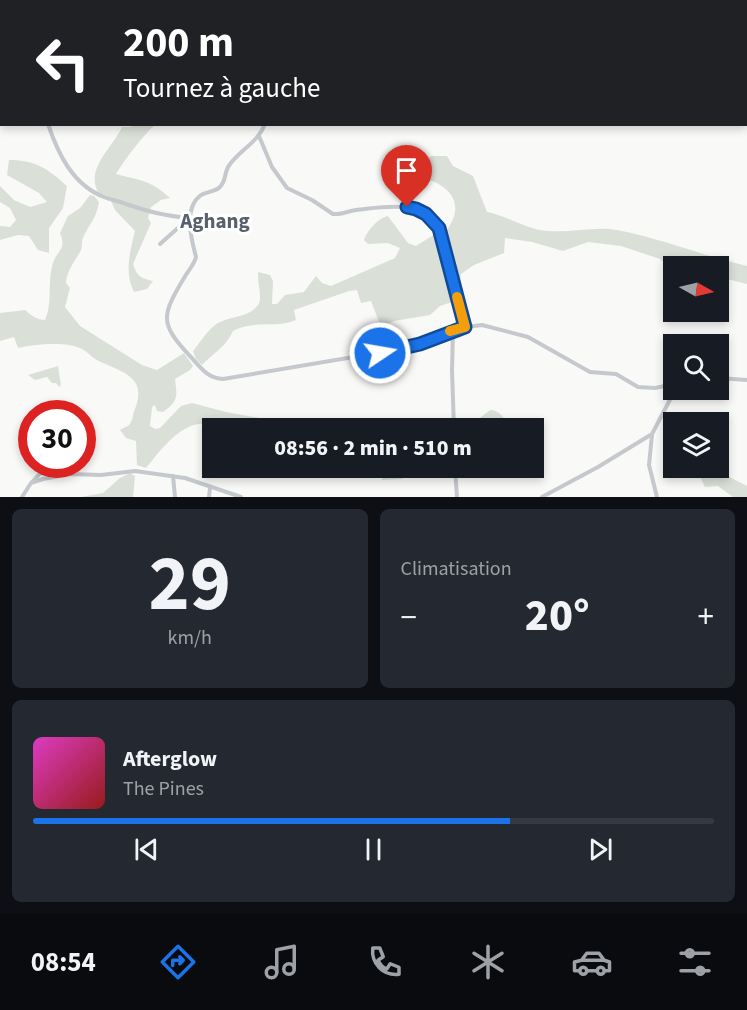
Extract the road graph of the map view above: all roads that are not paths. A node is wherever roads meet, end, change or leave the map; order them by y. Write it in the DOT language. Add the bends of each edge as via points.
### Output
graph roads {
  1 [pos="49,126"];
  2 [pos="264,126"];
  3 [pos="259,136"];
  4 [pos="189,218"];
  5 [pos="160,244"];
  6 [pos="465,327"];
  7 [pos="453,330"];
  8 [pos="729,379"];
  9 [pos="747,380"];
  10 [pos="663,386"];
  11 [pos="670,400"];
  12 [pos="454,418"];
  13 [pos="652,434"];
  14 [pos="173,476"];
  15 [pos="36,478"];
  16 [pos="456,478"];
  17 [pos="31,483"];
  18 [pos="210,488"];
  19 [pos="22,497"];
  20 [pos="175,497"];
  21 [pos="209,497"];
  22 [pos="241,497"];
  23 [pos="457,497"];
  24 [pos="544,497"];
  25 [pos="657,497"];
  1 -- 4 [label="street" via="59,154 90,190 158,215"];
  2 -- 3 [label="street"];
  3 -- 4 [label="street" via="230,165 220,187 202,194 191,206"];
  3 -- 6 [label="street" via="272,167 287,188 333,214 399,206 416,209 434,221"];
  4 -- 5 [label="street"];
  4 -- 7 [label="street" via="196,257 166,313 166,320 176,341 213,378 380,353 420,344"];
  6 -- 7 [label="street"];
  6 -- 10 [label="street" via="482,325 516,333 590,372 616,374 638,387"];
  7 -- 12 [label="street"];
  8 -- 9 [label="street"];
  11 -- 13 [label="street"];
  13 -- 24 [label="street"];
  13 -- 25 [label="street" via="649,465"];
  14 -- 17 [label="street" via="124,471 62,475"];
  14 -- 18 [label="street"];
  14 -- 20 [label="street"];
  15 -- 17 [label="street"];
  16 -- 23 [label="street"];
  17 -- 19 [label="street"];
  18 -- 21 [label="street"];
  18 -- 22 [label="street"];
}
